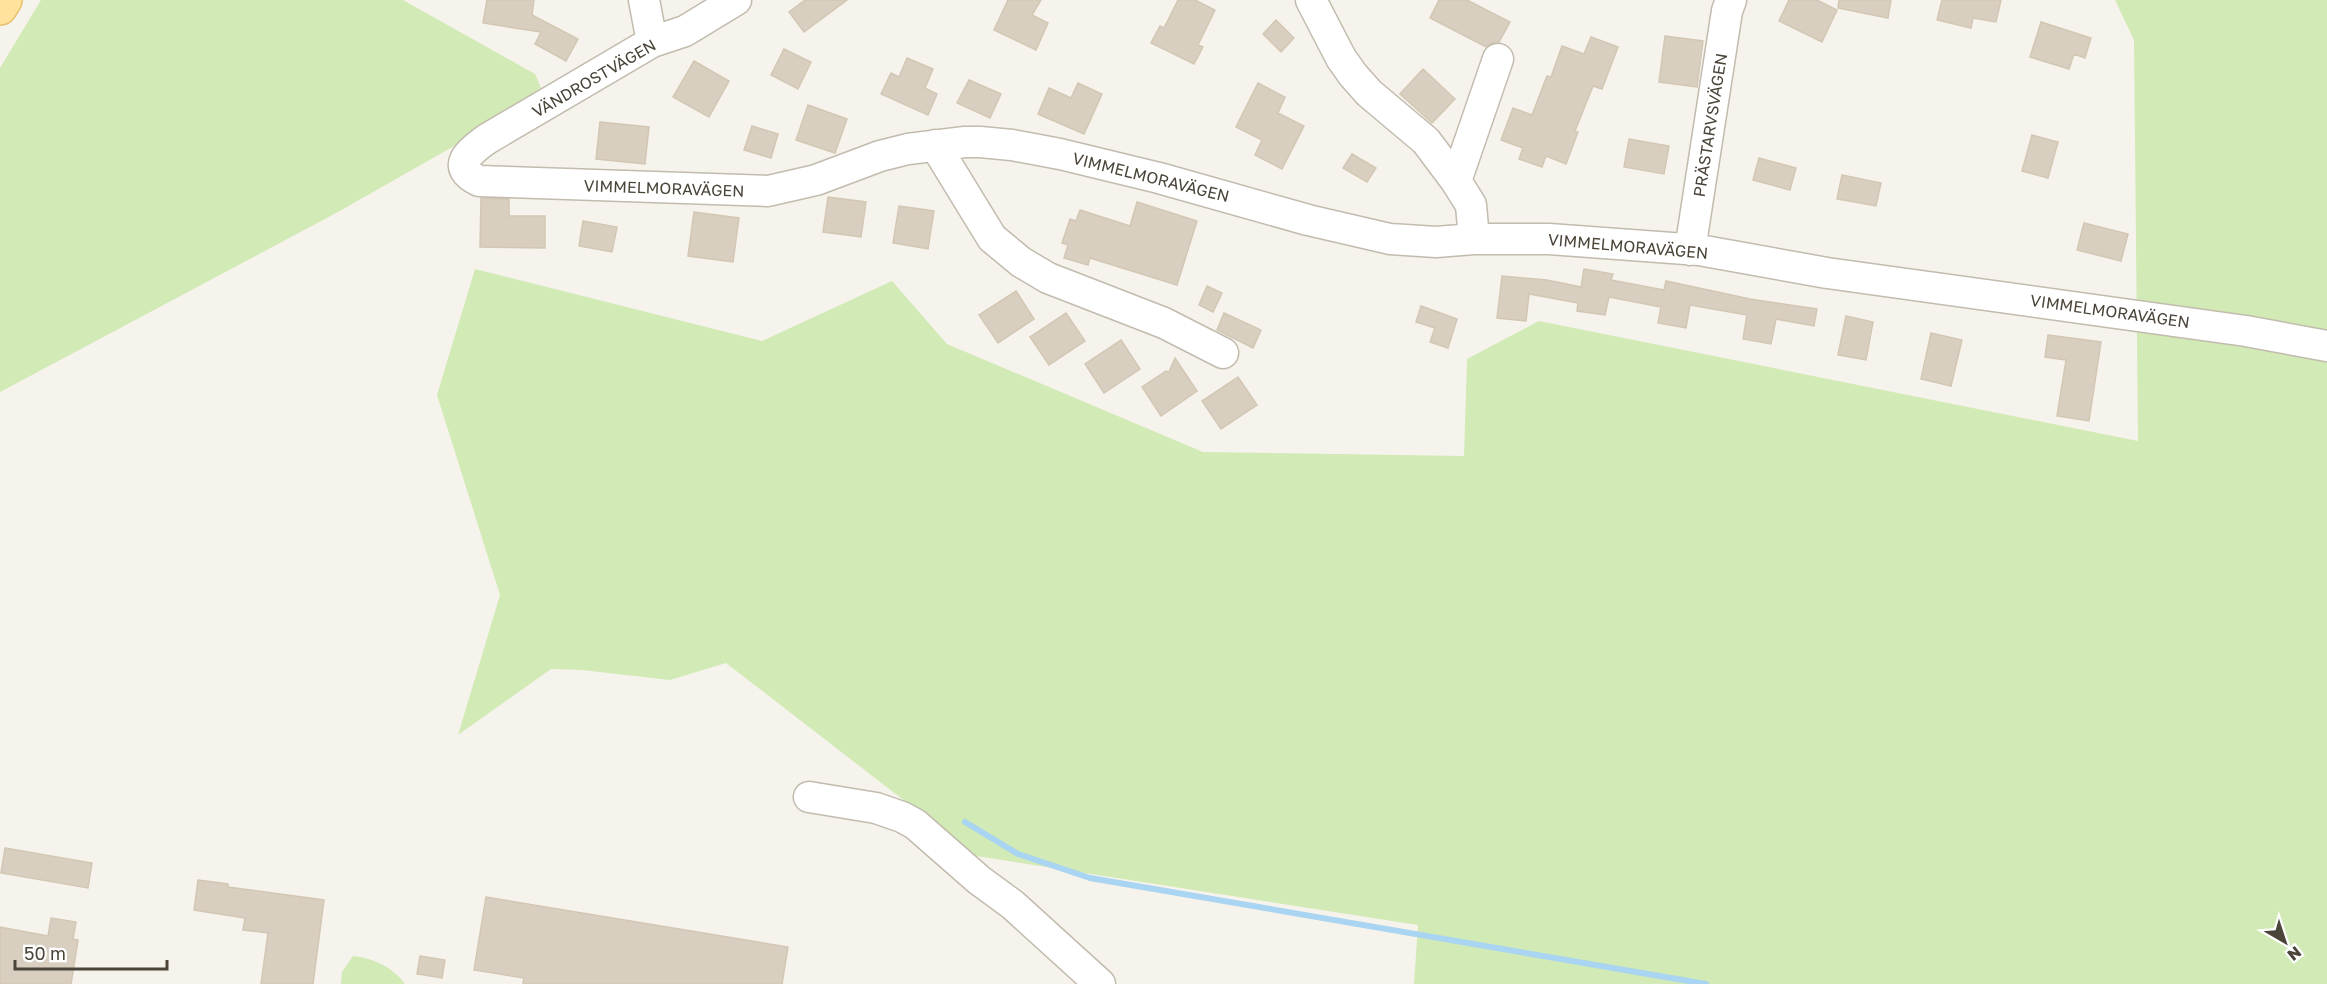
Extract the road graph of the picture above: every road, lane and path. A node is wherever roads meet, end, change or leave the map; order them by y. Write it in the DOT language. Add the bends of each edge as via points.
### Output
graph roads {
  1 [pos="5,0"];
  2 [pos="644,0"];
  3 [pos="736,0"];
  4 [pos="1311,0"];
  5 [pos="1731,0"];
  6 [pos="0,8"];
  7 [pos="652,42"];
  8 [pos="1498,59"];
  9 [pos="934,145"];
  10 [pos="464,168"];
  11 [pos="1456,181"];
  12 [pos="1474,239"];
  13 [pos="1690,250"];
  14 [pos="2327,346"];
  15 [pos="1222,353"];
  16 [pos="809,797"];
  17 [pos="1100,984"];
  1 -- 6 [label="main road"];
  2 -- 7 [label="street"];
  3 -- 7 [label="street, VÄNDROSTVÄGEN" via="685,31"];
  4 -- 11 [label="street" via="1353,75 1426,141"];
  5 -- 13 [label="street, PRÄSTARVSVÄGEN"];
  7 -- 10 [label="street, VÄNDROSTVÄGEN" via="479,145 464,159"];
  8 -- 11 [label="street"];
  9 -- 10 [label="street, VIMMELMORAVÄGEN" via="880,156 816,180 768,191 479,181 468,176"];
  9 -- 12 [label="street, VIMMELMORAVÄGEN" via="980,142 1060,154 1390,238 1436,242"];
  9 -- 15 [label="street" via="992,238 1021,262 1048,278 1164,322"];
  11 -- 12 [label="street" via="1470,205"];
  12 -- 13 [label="street, VIMMELMORAVÄGEN" via="1549,239"];
  13 -- 14 [label="street, VIMMELMORAVÄGEN" via="2235,329"];
  16 -- 17 [label="street" via="876,808 915,824"];
}
